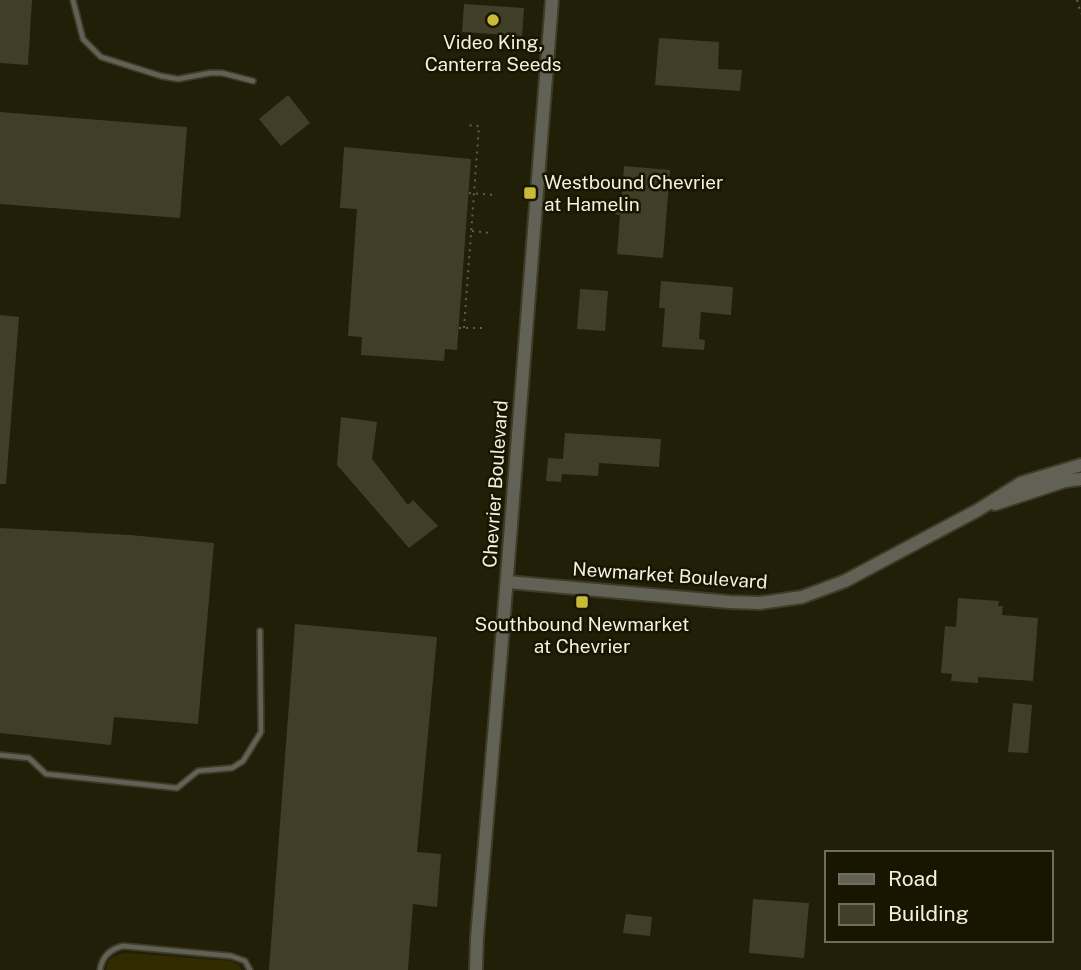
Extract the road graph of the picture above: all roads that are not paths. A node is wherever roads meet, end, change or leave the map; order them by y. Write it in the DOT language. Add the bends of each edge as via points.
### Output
graph roads {
  1 [pos="73,0"];
  2 [pos="552,0"];
  3 [pos="253,81"];
  4 [pos="1081,465"];
  5 [pos="1081,479"];
  6 [pos="978,510"];
  7 [pos="507,582"];
  8 [pos="260,631"];
  9 [pos="0,754"];
  10 [pos="100,970"];
  11 [pos="250,970"];
  12 [pos="476,970"];
  1 -- 3 [label="lane" via="83,39 101,57 178,79 222,73"];
  2 -- 7 [label="street, Chevrier Boulevard"];
  4 -- 6 [label="street, Newmarket Boulevard" via="1021,483"];
  5 -- 6 [label="street, Newmarket Boulevard"];
  6 -- 7 [label="street, Newmarket Boulevard" via="845,581 802,597 730,602"];
  7 -- 12 [label="street, Chevrier Boulevard"];
  8 -- 9 [label="lane" via="261,732 243,761 232,768 198,771 177,788 46,774 29,758"];
  10 -- 11 [label="lane" via="109,952 123,946 231,956 245,961"];
}
